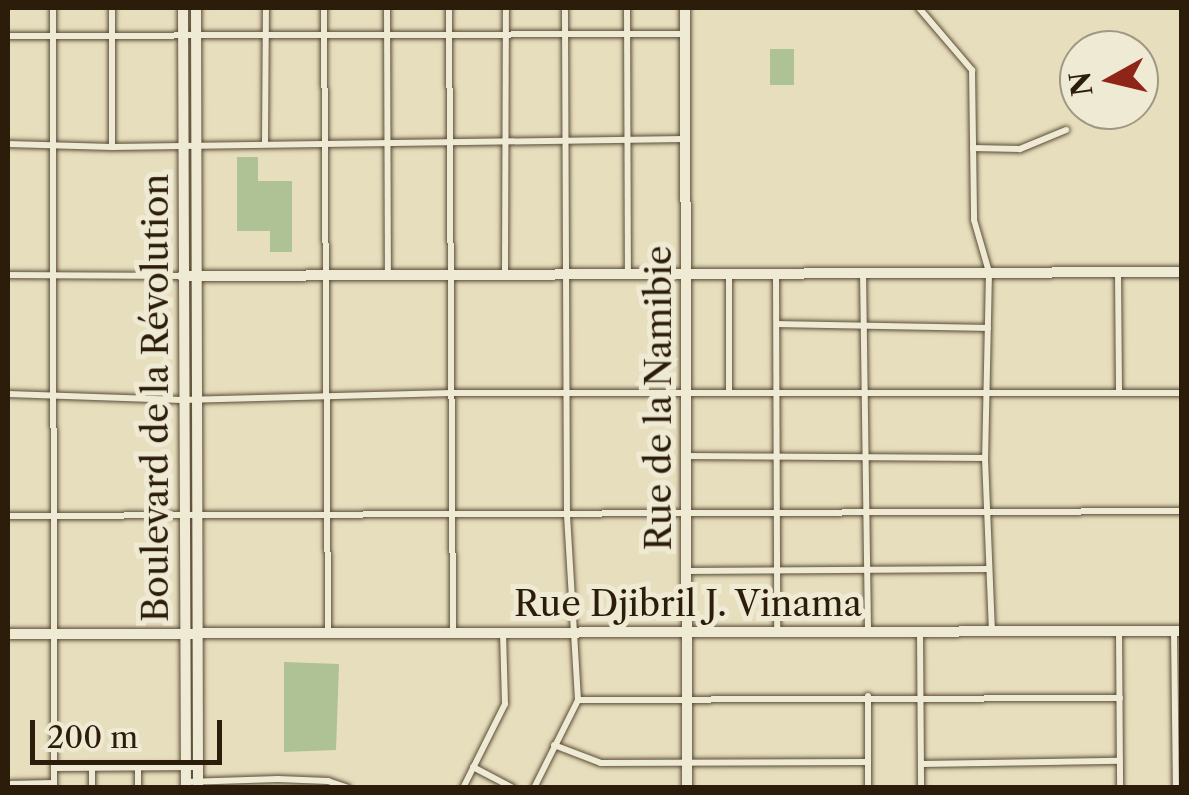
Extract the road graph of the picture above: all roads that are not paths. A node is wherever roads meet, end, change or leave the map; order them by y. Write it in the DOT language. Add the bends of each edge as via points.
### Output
graph roads {
  1 [pos="53,8"];
  2 [pos="112,8"];
  3 [pos="183,8"];
  4 [pos="196,8"];
  5 [pos="266,8"];
  6 [pos="324,8"];
  7 [pos="386,8"];
  8 [pos="449,8"];
  9 [pos="506,8"];
  10 [pos="564,8"];
  11 [pos="627,8"];
  12 [pos="686,8"];
  13 [pos="919,8"];
  14 [pos="506,34"];
  15 [pos="564,34"];
  16 [pos="627,34"];
  17 [pos="686,34"];
  18 [pos="8,36"];
  19 [pos="53,36"];
  20 [pos="112,36"];
  21 [pos="190,36"];
  22 [pos="266,36"];
  23 [pos="324,36"];
  24 [pos="387,36"];
  25 [pos="449,36"];
  26 [pos="1066,130"];
  27 [pos="686,138"];
  28 [pos="506,140"];
  29 [pos="566,140"];
  30 [pos="627,140"];
  31 [pos="452,142"];
  32 [pos="324,143"];
  33 [pos="387,143"];
  34 [pos="8,144"];
  35 [pos="52,144"];
  36 [pos="195,144"];
  37 [pos="265,144"];
  38 [pos="112,146"];
  39 [pos="182,146"];
  40 [pos="972,148"];
  41 [pos="864,271"];
  42 [pos="686,272"];
  43 [pos="776,272"];
  44 [pos="990,272"];
  45 [pos="1118,272"];
  46 [pos="1182,272"];
  47 [pos="452,273"];
  48 [pos="506,273"];
  49 [pos="566,273"];
  50 [pos="628,273"];
  51 [pos="729,273"];
  52 [pos="8,274"];
  53 [pos="323,274"];
  54 [pos="388,274"];
  55 [pos="55,275"];
  56 [pos="182,276"];
  57 [pos="197,276"];
  58 [pos="776,324"];
  59 [pos="864,325"];
  60 [pos="988,328"];
  61 [pos="686,392"];
  62 [pos="865,392"];
  63 [pos="1119,392"];
  64 [pos="452,393"];
  65 [pos="565,393"];
  66 [pos="777,393"];
  67 [pos="1182,393"];
  68 [pos="8,394"];
  69 [pos="53,394"];
  70 [pos="729,394"];
  71 [pos="987,394"];
  72 [pos="326,395"];
  73 [pos="196,399"];
  74 [pos="182,400"];
  75 [pos="686,456"];
  76 [pos="866,456"];
  77 [pos="777,458"];
  78 [pos="986,458"];
  79 [pos="1182,512"];
  80 [pos="866,513"];
  81 [pos="686,514"];
  82 [pos="777,514"];
  83 [pos="988,514"];
  84 [pos="190,515"];
  85 [pos="454,515"];
  86 [pos="567,515"];
  87 [pos="8,516"];
  88 [pos="54,516"];
  89 [pos="327,517"];
  90 [pos="777,568"];
  91 [pos="867,568"];
  92 [pos="988,569"];
  93 [pos="686,571"];
  94 [pos="868,631"];
  95 [pos="1120,631"];
  96 [pos="1178,631"];
  97 [pos="328,632"];
  98 [pos="503,632"];
  99 [pos="686,632"];
  100 [pos="778,632"];
  101 [pos="920,632"];
  102 [pos="992,632"];
  103 [pos="452,633"];
  104 [pos="572,633"];
  105 [pos="8,634"];
  106 [pos="53,634"];
  107 [pos="190,634"];
  108 [pos="868,696"];
  109 [pos="920,696"];
  110 [pos="1120,698"];
  111 [pos="687,699"];
  112 [pos="578,700"];
  113 [pos="1179,700"];
  114 [pos="554,745"];
  115 [pos="1120,761"];
  116 [pos="687,762"];
  117 [pos="868,762"];
  118 [pos="921,764"];
  119 [pos="1179,764"];
  120 [pos="192,767"];
  121 [pos="54,768"];
  122 [pos="92,768"];
  123 [pos="138,768"];
  124 [pos="473,768"];
  125 [pos="278,783"];
  126 [pos="8,784"];
  127 [pos="54,785"];
  128 [pos="192,785"];
  129 [pos="343,786"];
  130 [pos="92,788"];
  131 [pos="138,788"];
  132 [pos="463,788"];
  133 [pos="514,788"];
  134 [pos="534,788"];
  135 [pos="687,788"];
  136 [pos="868,788"];
  137 [pos="921,788"];
  138 [pos="1120,788"];
  139 [pos="1176,788"];
  1 -- 19 [label="street"];
  2 -- 20 [label="street"];
  3 -- 21 [label="street, Boulevard de la Révolution"];
  4 -- 21 [label="street, Boulevard de la Révolution"];
  5 -- 22 [label="street"];
  6 -- 23 [label="street"];
  7 -- 24 [label="street"];
  8 -- 25 [label="street"];
  9 -- 14 [label="street"];
  10 -- 15 [label="street"];
  11 -- 16 [label="street"];
  12 -- 17 [label="street, Rue de la Namibie"];
  13 -- 40 [label="street" via="972,70"];
  14 -- 15 [label="street"];
  14 -- 25 [label="street"];
  14 -- 28 [label="street"];
  15 -- 16 [label="street"];
  15 -- 29 [label="street"];
  16 -- 17 [label="street"];
  16 -- 30 [label="street"];
  17 -- 27 [label="street, Rue de la Namibie"];
  18 -- 19 [label="street"];
  19 -- 20 [label="street"];
  19 -- 35 [label="street"];
  20 -- 21 [label="street"];
  20 -- 38 [label="street"];
  21 -- 22 [label="street"];
  21 -- 36 [label="street, Boulevard de la Révolution"];
  21 -- 39 [label="street, Boulevard de la Révolution"];
  22 -- 23 [label="street"];
  22 -- 37 [label="street"];
  23 -- 24 [label="street"];
  23 -- 32 [label="street"];
  24 -- 25 [label="street"];
  24 -- 33 [label="street"];
  25 -- 31 [label="street"];
  26 -- 40 [label="street" via="1020,149"];
  27 -- 30 [label="street"];
  27 -- 42 [label="street, Rue de la Namibie"];
  28 -- 29 [label="street"];
  28 -- 31 [label="street"];
  28 -- 48 [label="street"];
  29 -- 30 [label="street"];
  29 -- 49 [label="street"];
  30 -- 50 [label="street"];
  31 -- 33 [label="street"];
  31 -- 47 [label="street"];
  32 -- 33 [label="street"];
  32 -- 37 [label="street"];
  32 -- 53 [label="street"];
  33 -- 54 [label="street"];
  34 -- 35 [label="street"];
  35 -- 38 [label="street"];
  35 -- 55 [label="street"];
  36 -- 37 [label="street"];
  36 -- 39 [label="street"];
  36 -- 57 [label="street, Boulevard de la Révolution"];
  38 -- 39 [label="street"];
  39 -- 56 [label="street, Boulevard de la Révolution"];
  40 -- 44 [label="street" via="974,220"];
  41 -- 43 [label="street"];
  41 -- 44 [label="street"];
  41 -- 59 [label="street"];
  42 -- 50 [label="street"];
  42 -- 51 [label="street"];
  42 -- 61 [label="street, Rue de la Namibie"];
  43 -- 51 [label="street"];
  43 -- 58 [label="street"];
  44 -- 45 [label="street"];
  44 -- 60 [label="street"];
  45 -- 46 [label="street"];
  45 -- 63 [label="street"];
  47 -- 48 [label="street"];
  47 -- 54 [label="street"];
  47 -- 64 [label="street"];
  48 -- 49 [label="street"];
  49 -- 50 [label="street"];
  49 -- 65 [label="street"];
  51 -- 70 [label="street"];
  52 -- 55 [label="street"];
  53 -- 54 [label="street"];
  53 -- 57 [label="street"];
  53 -- 72 [label="street"];
  55 -- 56 [label="street"];
  55 -- 69 [label="street"];
  56 -- 57 [label="street"];
  56 -- 74 [label="street, Boulevard de la Révolution"];
  57 -- 73 [label="street, Boulevard de la Révolution"];
  58 -- 59 [label="street"];
  58 -- 66 [label="street"];
  59 -- 60 [label="street"];
  59 -- 62 [label="street"];
  60 -- 71 [label="street"];
  61 -- 65 [label="street"];
  61 -- 70 [label="street"];
  61 -- 75 [label="street, Rue de la Namibie"];
  62 -- 66 [label="street"];
  62 -- 71 [label="street"];
  62 -- 76 [label="street"];
  63 -- 67 [label="street"];
  63 -- 71 [label="street"];
  64 -- 65 [label="street"];
  64 -- 72 [label="street"];
  64 -- 85 [label="street"];
  65 -- 86 [label="street"];
  66 -- 70 [label="street"];
  66 -- 77 [label="street"];
  68 -- 69 [label="street"];
  69 -- 74 [label="street"];
  69 -- 88 [label="street"];
  71 -- 78 [label="street"];
  72 -- 73 [label="street"];
  72 -- 89 [label="street"];
  73 -- 74 [label="street"];
  73 -- 84 [label="street, Boulevard de la Révolution"];
  74 -- 84 [label="street, Boulevard de la Révolution"];
  75 -- 77 [label="street"];
  75 -- 81 [label="street, Rue de la Namibie"];
  76 -- 77 [label="street"];
  76 -- 78 [label="street"];
  76 -- 80 [label="street"];
  77 -- 82 [label="street"];
  78 -- 83 [label="street"];
  79 -- 83 [label="street"];
  80 -- 82 [label="street"];
  80 -- 83 [label="street"];
  80 -- 91 [label="street"];
  81 -- 82 [label="street"];
  81 -- 86 [label="street"];
  81 -- 93 [label="street, Rue de la Namibie"];
  82 -- 90 [label="street"];
  83 -- 92 [label="street"];
  84 -- 88 [label="street"];
  84 -- 89 [label="street"];
  84 -- 107 [label="street, Boulevard de la Révolution"];
  85 -- 86 [label="street"];
  85 -- 89 [label="street"];
  85 -- 103 [label="street"];
  86 -- 104 [label="street"];
  87 -- 88 [label="street"];
  88 -- 106 [label="street"];
  89 -- 97 [label="street"];
  90 -- 91 [label="street"];
  90 -- 93 [label="street"];
  90 -- 100 [label="street"];
  91 -- 92 [label="street"];
  91 -- 94 [label="street"];
  92 -- 102 [label="street"];
  93 -- 99 [label="street, Rue de la Namibie"];
  94 -- 100 [label="street, Rue Djibril J. Vinama"];
  94 -- 101 [label="street, Rue Djibril J. Vinama"];
  95 -- 96 [label="street, Rue Djibril J. Vinama"];
  95 -- 102 [label="street, Rue Djibril J. Vinama"];
  95 -- 110 [label="street"];
  96 -- 113 [label="street"];
  97 -- 103 [label="street, Rue Djibril J. Vinama"];
  97 -- 107 [label="street, Rue Djibril J. Vinama"];
  98 -- 103 [label="street, Rue Djibril J. Vinama"];
  98 -- 104 [label="street, Rue Djibril J. Vinama"];
  98 -- 124 [label="street" via="505,704"];
  99 -- 100 [label="street, Rue Djibril J. Vinama"];
  99 -- 104 [label="street, Rue Djibril J. Vinama"];
  99 -- 111 [label="street, Rue de la Namibie"];
  101 -- 102 [label="street, Rue Djibril J. Vinama"];
  101 -- 109 [label="street"];
  104 -- 112 [label="street"];
  105 -- 106 [label="street, Rue Djibril J. Vinama"];
  106 -- 107 [label="street, Rue Djibril J. Vinama"];
  106 -- 121 [label="street"];
  107 -- 120 [label="street, Boulevard de la Révolution"];
  108 -- 109 [label="street"];
  108 -- 111 [label="street"];
  108 -- 117 [label="street"];
  109 -- 110 [label="street"];
  109 -- 118 [label="street"];
  110 -- 115 [label="street"];
  111 -- 112 [label="street"];
  111 -- 116 [label="street, Rue de la Namibie"];
  112 -- 114 [label="street"];
  113 -- 119 [label="street"];
  114 -- 116 [label="street" via="602,763"];
  114 -- 134 [label="street"];
  115 -- 118 [label="street"];
  115 -- 138 [label="street"];
  116 -- 117 [label="street"];
  116 -- 135 [label="street, Rue de la Namibie"];
  117 -- 136 [label="street"];
  118 -- 137 [label="street"];
  119 -- 139 [label="street"];
  120 -- 123 [label="street"];
  120 -- 128 [label="street, Boulevard de la Révolution"];
  121 -- 122 [label="street"];
  121 -- 127 [label="street"];
  122 -- 123 [label="street"];
  122 -- 130 [label="street"];
  123 -- 131 [label="street"];
  124 -- 132 [label="street"];
  124 -- 133 [label="street"];
  125 -- 128 [label="street"];
  125 -- 129 [label="street"];
  126 -- 127 [label="street"];
}
